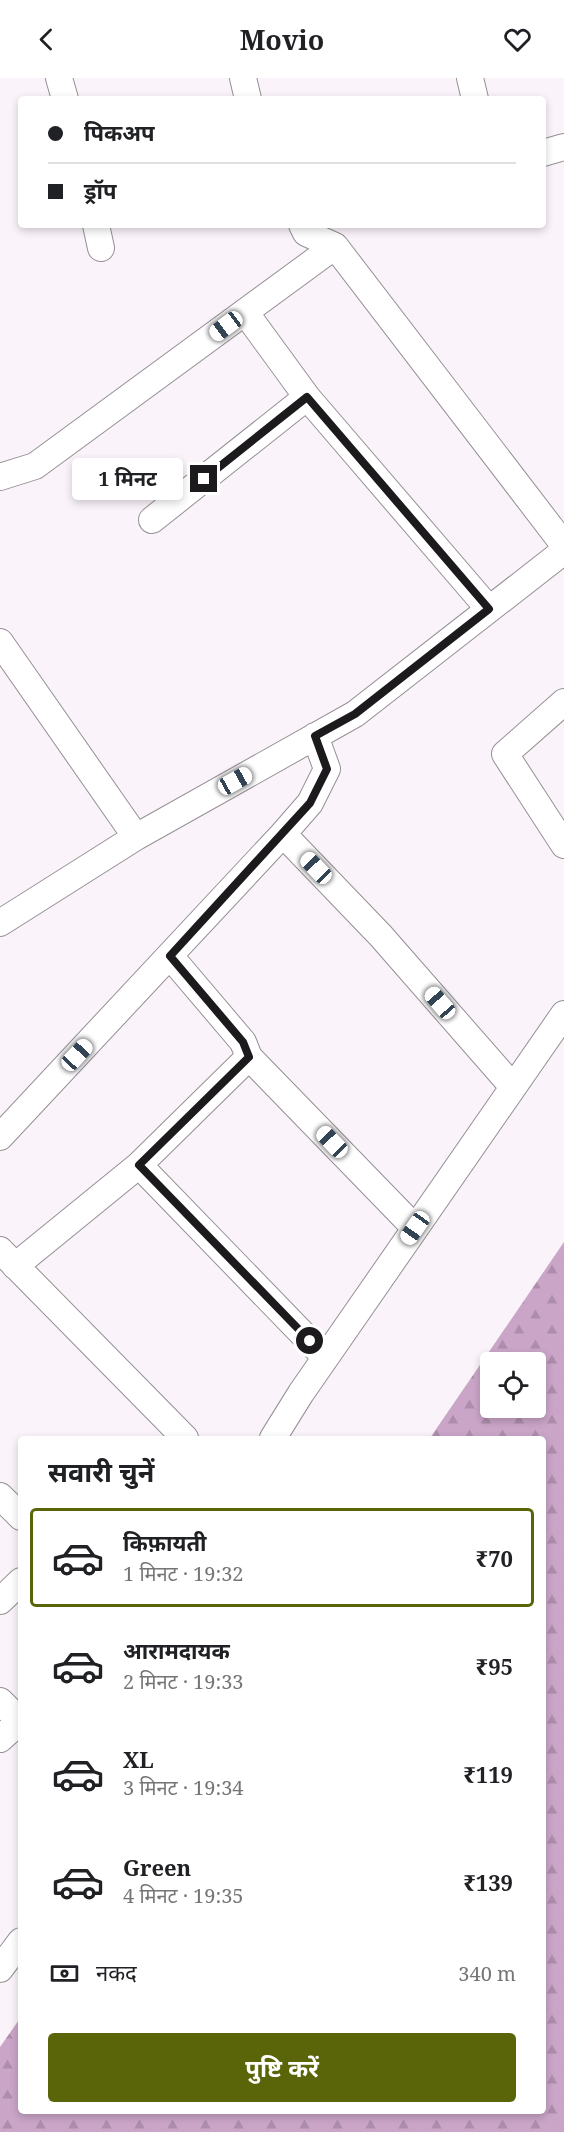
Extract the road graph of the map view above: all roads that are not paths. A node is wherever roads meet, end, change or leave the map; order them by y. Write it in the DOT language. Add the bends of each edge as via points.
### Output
graph roads {
  1 [pos="59,78"];
  2 [pos="243,78"];
  3 [pos="470,78"];
  4 [pos="64,96"];
  5 [pos="247,96"];
  6 [pos="474,96"];
  7 [pos="564,147"];
  8 [pos="546,152"];
  9 [pos="304,228"];
  10 [pos="335,246"];
  11 [pos="245,312"];
  12 [pos="307,397"];
  13 [pos="0,477"];
  14 [pos="152,520"];
  15 [pos="564,545"];
  16 [pos="564,551"];
  17 [pos="489,609"];
  18 [pos="0,642"];
  19 [pos="564,702"];
  20 [pos="315,736"];
  21 [pos="283,834"];
  22 [pos="136,837"];
  23 [pos="564,845"];
  24 [pos="0,923"];
  25 [pos="170,956"];
  26 [pos="564,1014"];
  27 [pos="249,1057"];
  28 [pos="513,1088"];
  29 [pos="0,1137"];
  30 [pos="139,1165"];
  31 [pos="415,1228"];
  32 [pos="8,1258"];
  33 [pos="325,1357"];
  34 [pos="183,1436"];
  35 [pos="274,1436"];
  36 [pos="0,1496"];
  37 [pos="18,1514"];
  38 [pos="18,1584"];
  39 [pos="0,1601"];
  40 [pos="0,1701"];
  41 [pos="18,1718"];
  42 [pos="18,1722"];
  43 [pos="0,1739"];
  44 [pos="18,1945"];
  45 [pos="0,1969"];
  1 -- 4 [label="street"];
  2 -- 5 [label="street"];
  3 -- 6 [label="street"];
  7 -- 8 [label="street"];
  9 -- 10 [label="street" via="306,233"];
  10 -- 11 [label="street"];
  10 -- 15 [label="street"];
  11 -- 12 [label="street"];
  11 -- 13 [label="street" via="35,466"];
  12 -- 14 [label="street"];
  12 -- 17 [label="street"];
  16 -- 17 [label="street"];
  17 -- 20 [label="street" via="355,714"];
  18 -- 22 [label="street"];
  19 -- 23 [label="street" via="505,754"];
  20 -- 21 [label="street" via="327,769 310,803"];
  20 -- 22 [label="street"];
  21 -- 25 [label="street"];
  21 -- 28 [label="street" via="381,936"];
  22 -- 24 [label="street"];
  25 -- 27 [label="street" via="243,1042"];
  25 -- 29 [label="street"];
  26 -- 28 [label="street"];
  27 -- 30 [label="street"];
  27 -- 31 [label="street"];
  28 -- 31 [label="street"];
  30 -- 32 [label="street"];
  30 -- 33 [label="street"];
  31 -- 33 [label="street"];
  32 -- 34 [label="street"];
  33 -- 35 [label="street"];
  36 -- 37 [label="street"];
  38 -- 39 [label="street"];
  40 -- 41 [label="street"];
  42 -- 43 [label="street"];
  44 -- 45 [label="street"];
}
